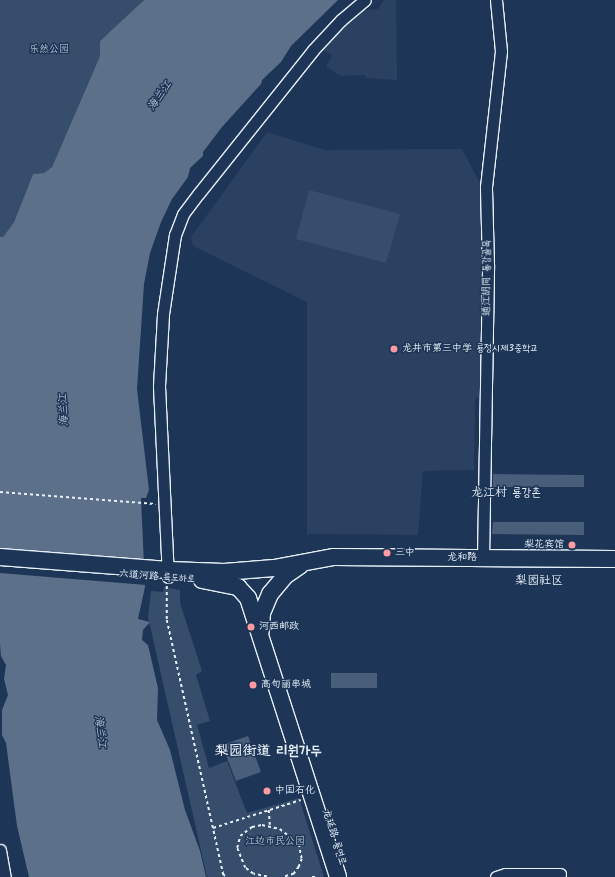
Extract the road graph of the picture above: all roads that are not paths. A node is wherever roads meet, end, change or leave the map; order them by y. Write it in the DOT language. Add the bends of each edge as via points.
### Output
graph roads {
  1 [pos="365,0"];
  2 [pos="496,0"];
  3 [pos="0,557"];
  4 [pos="483,558"];
  5 [pos="615,559"];
  6 [pos="312,564"];
  7 [pos="0,565"];
  8 [pos="615,569"];
  9 [pos="289,572"];
  10 [pos="163,574"];
  11 [pos="231,574"];
  12 [pos="202,580"];
  13 [pos="262,613"];
  14 [pos="266,637"];
  15 [pos="0,850"];
  16 [pos="560,874"];
  17 [pos="5,877"];
  18 [pos="338,877"];
  19 [pos="347,877"];
  20 [pos="496,877"];
  1 -- 10 [label="street" via="341,20 313,50 183,214 170,254 163,314 159,423 165,504"];
  2 -- 4 [label="street, 通江胡同 통강골목" via="501,50 486,186 488,266"];
  3 -- 10 [label="highway, 六道河路 륙도하로"];
  4 -- 5 [label="highway, 龙和路"];
  4 -- 6 [label="highway, 龙和路" via="345,557"];
  6 -- 8 [label="highway, 龙和路"];
  6 -- 9 [label="highway, 龙延路 룡연로"];
  6 -- 11 [label="highway, 六道河路 륙도하로"];
  6 -- 14 [label="highway, 龙延路 룡연로" via="280,596"];
  7 -- 10 [label="highway, 六道河路 륙도하로"];
  9 -- 11 [label="highway, 六道河路 륙도하로"];
  9 -- 13 [label="highway, 龙延路 룡연로" via="274,588"];
  10 -- 11 [label="highway, 六道河路 륙도하로"];
  10 -- 12 [label="highway, 六道河路 륙도하로"];
  11 -- 12 [label="highway, 六道河路 륙도하로"];
  11 -- 13 [label="highway, 龙延路 룡연로" via="248,587"];
  12 -- 14 [label="highway, 龙延路 룡연로" via="242,589"];
  13 -- 14 [label="highway, 龙延路 룡연로"];
  14 -- 18 [label="highway, 龙延路 룡연로"];
  14 -- 19 [label="highway, 龙延路 룡연로"];
  15 -- 17 [label="street"];
  16 -- 20 [label="street" via="505,874"];
}
